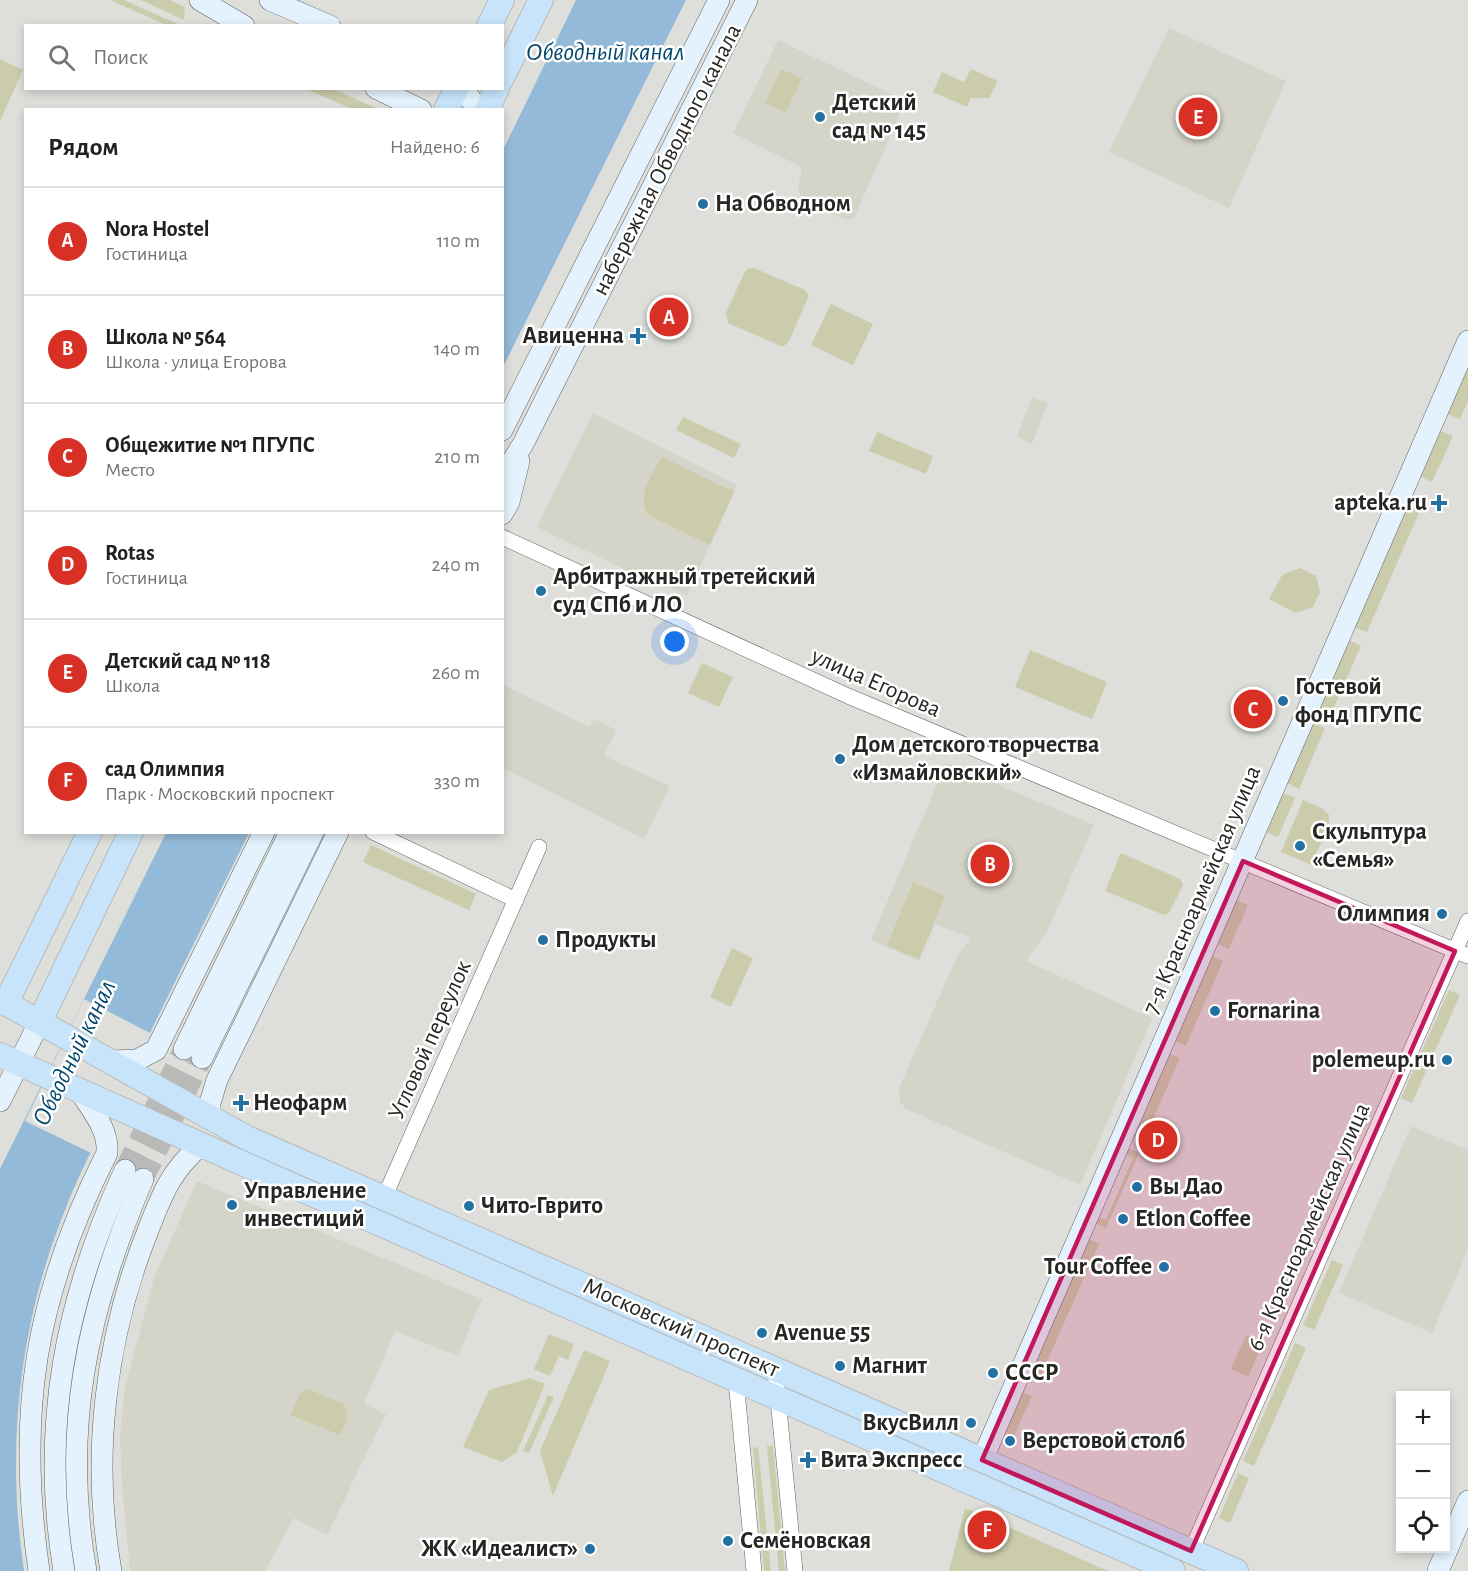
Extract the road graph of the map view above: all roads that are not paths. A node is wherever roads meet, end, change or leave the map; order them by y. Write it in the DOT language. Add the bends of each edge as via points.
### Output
graph roads {
  1 [pos="200,0"];
  2 [pos="270,0"];
  3 [pos="502,0"];
  4 [pos="541,0"];
  5 [pos="719,0"];
  6 [pos="747,0"];
  7 [pos="241,24"];
  8 [pos="325,24"];
  9 [pos="490,24"];
  10 [pos="504,74"];
  11 [pos="380,90"];
  12 [pos="456,90"];
  13 [pos="464,90"];
  14 [pos="496,90"];
  15 [pos="417,108"];
  16 [pos="447,108"];
  17 [pos="477,108"];
  18 [pos="488,108"];
  19 [pos="1468,341"];
  20 [pos="504,426"];
  21 [pos="523,444"];
  22 [pos="504,475"];
  23 [pos="504,511"];
  24 [pos="504,538"];
  25 [pos="89,834"];
  26 [pos="130,834"];
  27 [pos="263,834"];
  28 [pos="289,834"];
  29 [pos="312,834"];
  30 [pos="337,834"];
  31 [pos="377,834"];
  32 [pos="539,847"];
  33 [pos="1242,861"];
  34 [pos="516,900"];
  35 [pos="1468,921"];
  36 [pos="1462,954"];
  37 [pos="2,1006"];
  38 [pos="40,1021"];
  39 [pos="9,1059"];
  40 [pos="127,1065"];
  41 [pos="79,1090"];
  42 [pos="0,1101"];
  43 [pos="210,1116"];
  44 [pos="201,1145"];
  45 [pos="384,1198"];
  46 [pos="775,1369"];
  47 [pos="736,1380"];
  48 [pos="777,1398"];
  49 [pos="982,1460"];
  50 [pos="1468,1501"];
  51 [pos="1191,1551"];
  52 [pos="39,1571"];
  53 [pos="64,1571"];
  54 [pos="86,1571"];
  55 [pos="111,1571"];
  56 [pos="754,1571"];
  57 [pos="795,1571"];
  58 [pos="1173,1571"];
  59 [pos="1236,1571"];
  60 [pos="1438,1571"];
  1 -- 7 [label="main road"];
  2 -- 8 [label="main road"];
  3 -- 9 [label="main road"];
  4 -- 10 [label="main road"];
  5 -- 20 [label="main road, набережная Обводного канала"];
  6 -- 21 [label="main road, набережная Обводного канала"];
  11 -- 15 [label="main road"];
  12 -- 16 [label="main road"];
  13 -- 17 [label="main road"];
  14 -- 18 [label="main road"];
  19 -- 33 [label="main road, 7-я Красноармейская улица"];
  21 -- 22 [label="main road, набережная Обводного канала"];
  21 -- 23 [label="main road"];
  24 -- 33 [label="street, улица Егорова" via="848,696"];
  25 -- 37 [label="main road"];
  26 -- 38 [label="main road"];
  27 -- 40 [label="main road" via="159,1045 152,1054"];
  28 -- 29 [label="main road" via="193,1053"];
  30 -- 43 [label="main road" via="217,1080"];
  31 -- 34 [label="street"];
  32 -- 34 [label="street, Угловой переулок"];
  33 -- 36 [label="street, улица Егорова"];
  33 -- 49 [label="main road, 7-я Красноармейская улица"];
  34 -- 45 [label="street, Угловой переулок"];
  35 -- 36 [label="street, 6-я Красноармейская улица"];
  36 -- 51 [label="street, 6-я Красноармейская улица"];
  37 -- 38 [label="main road"];
  38 -- 39 [label="main road"];
  38 -- 40 [label="main road, Московский проспект"];
  39 -- 41 [label="main road, Московский проспект"];
  39 -- 42 [label="main road"];
  40 -- 43 [label="main road, Московский проспект"];
  41 -- 44 [label="main road, Московский проспект"];
  41 -- 52 [label="main road" via="108,1143 61,1256 34,1373 28,1464"];
  43 -- 45 [label="main road, Московский проспект" via="247,1138"];
  44 -- 47 [label="main road, Московский проспект"];
  44 -- 55 [label="main road" via="178,1166 152,1219 113,1350 102,1459"];
  45 -- 46 [label="main road, Московский проспект"];
  46 -- 48 [label="street"];
  46 -- 49 [label="main road, Московский проспект"];
  47 -- 48 [label="main road, Московский проспект"];
  47 -- 56 [label="street"];
  48 -- 57 [label="street"];
  48 -- 58 [label="main road, Московский проспект"];
  49 -- 51 [label="main road, Московский проспект"];
  50 -- 60 [label="main road"];
  51 -- 59 [label="main road, Московский проспект"];
  53 -- 54 [label="main road" via="54,1476 59,1378 86,1264 134,1174 87,1342 81,1383 76,1497"];
}
